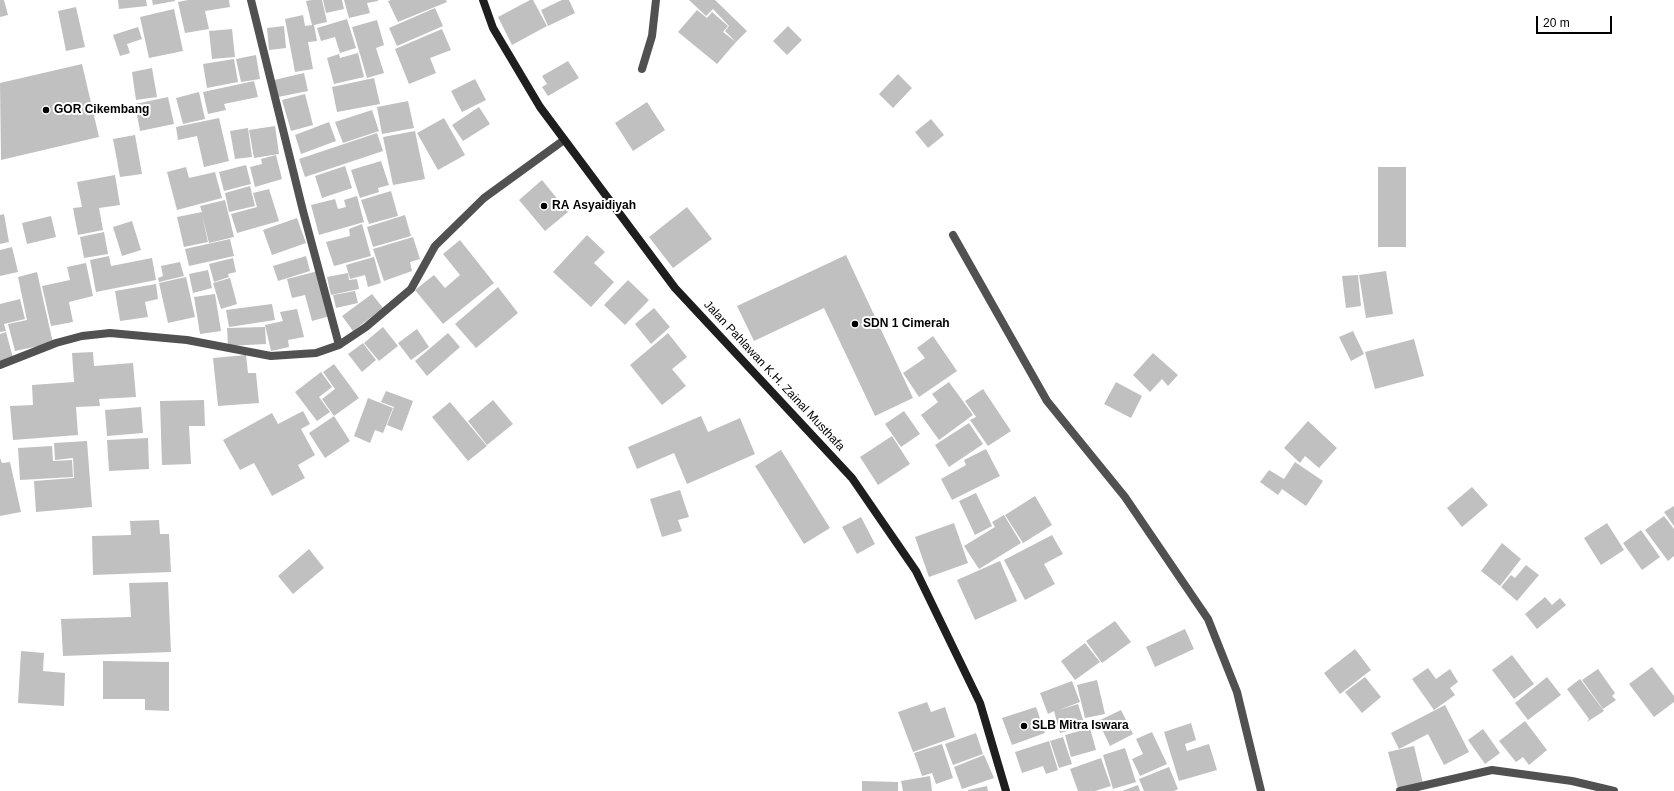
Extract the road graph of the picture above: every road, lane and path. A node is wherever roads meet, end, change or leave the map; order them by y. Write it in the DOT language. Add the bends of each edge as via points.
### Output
graph roads {
  1 [pos="252,0"];
  2 [pos="483,0"];
  3 [pos="656,0"];
  4 [pos="642,69"];
  5 [pos="564,140"];
  6 [pos="953,235"];
  7 [pos="339,345"];
  8 [pos="0,365"];
  9 [pos="1405,790"];
  10 [pos="1006,791"];
  11 [pos="1261,791"];
  12 [pos="1614,791"];
  1 -- 7 [label="street"];
  2 -- 5 [label="street, Jalan Pahlawan K.H. Zainal Musthafa" via="493,28 540,107"];
  3 -- 4 [label="street" via="652,36"];
  5 -- 7 [label="street" via="484,198 435,246 411,289 366,327"];
  5 -- 10 [label="street, Jalan Pahlawan K.H. Zainal Musthafa" via="675,288 852,478 916,571 980,703"];
  6 -- 11 [label="street" via="1048,402 1125,497 1208,620 1237,692"];
  7 -- 8 [label="street" via="316,353 271,356 187,340 110,333 82,336 56,343"];
  9 -- 12 [label="street" via="1492,770 1572,781"];
}
